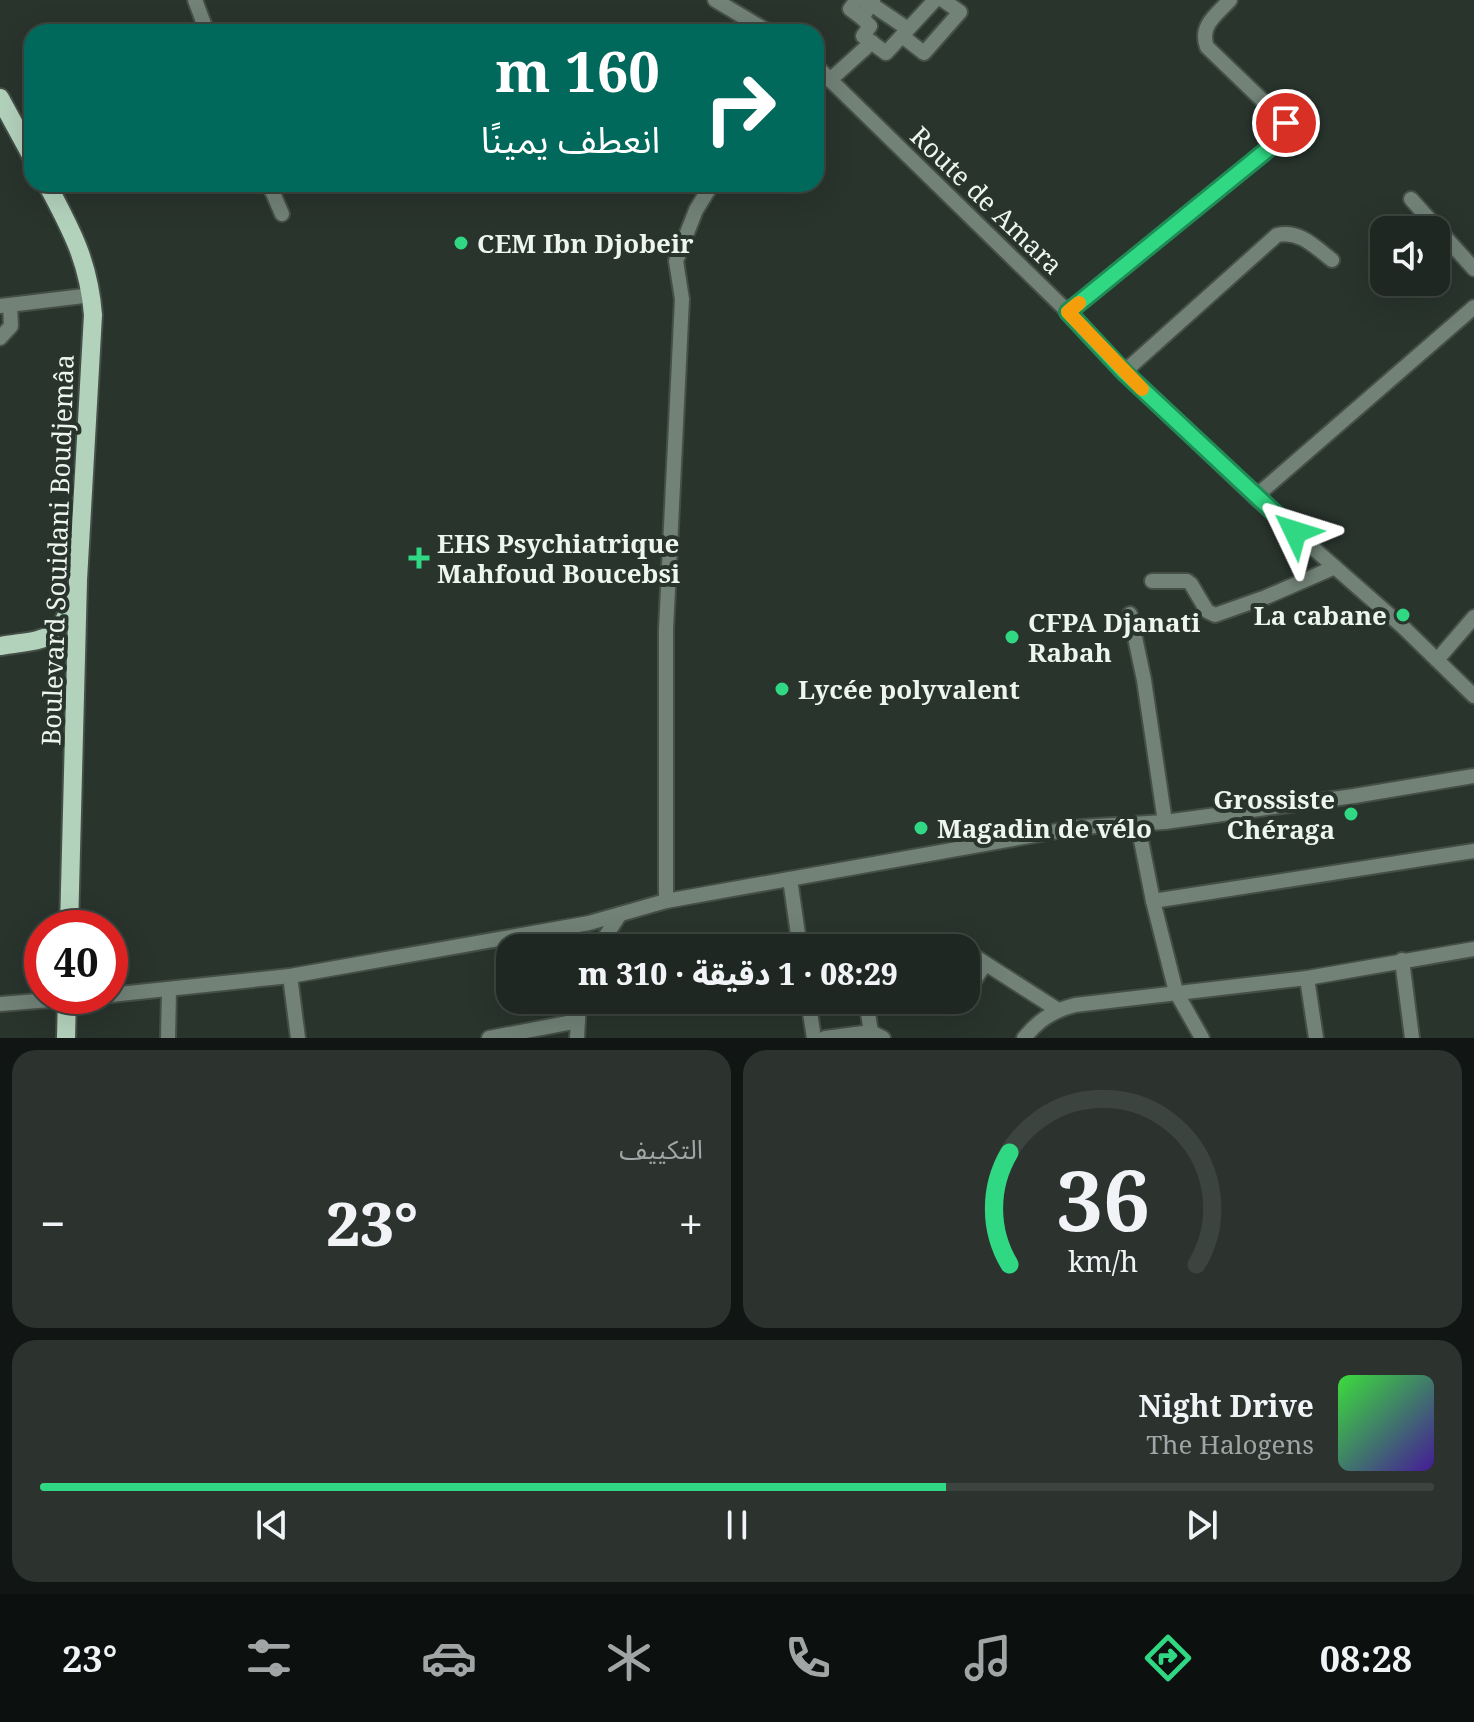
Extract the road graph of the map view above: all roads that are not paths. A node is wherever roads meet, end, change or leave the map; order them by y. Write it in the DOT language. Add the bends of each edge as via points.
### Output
graph roads {
  1 [pos="195,0"];
  2 [pos="715,0"];
  3 [pos="935,0"];
  4 [pos="943,0"];
  5 [pos="1230,0"];
  6 [pos="866,1"];
  7 [pos="204,24"];
  8 [pos="756,24"];
  9 [pos="905,32"];
  10 [pos="872,42"];
  11 [pos="824,74"];
  12 [pos="830,80"];
  13 [pos="0,98"];
  14 [pos="24,142"];
  15 [pos="51,192"];
  16 [pos="272,192"];
  17 [pos="707,192"];
  18 [pos="1411,199"];
  19 [pos="282,214"];
  20 [pos="1332,260"];
  21 [pos="1474,269"];
  22 [pos="92,295"];
  23 [pos="5,305"];
  24 [pos="1473,311"];
  25 [pos="1068,312"];
  26 [pos="0,338"];
  27 [pos="1124,372"];
  28 [pos="1255,497"];
  29 [pos="1335,567"];
  30 [pos="78,580"];
  31 [pos="1152,581"];
  32 [pos="1130,614"];
  33 [pos="1474,617"];
  34 [pos="42,639"];
  35 [pos="0,646"];
  36 [pos="1437,660"];
  37 [pos="77,670"];
  38 [pos="1474,696"];
  39 [pos="1474,776"];
  40 [pos="1165,822"];
  41 [pos="1138,825"];
  42 [pos="1474,851"];
  43 [pos="790,879"];
  44 [pos="666,901"];
  45 [pos="1153,901"];
  46 [pos="70,910"];
  47 [pos="620,914"];
  48 [pos="607,934"];
  49 [pos="798,934"];
  50 [pos="1474,949"];
  51 [pos="1402,960"];
  52 [pos="980,961"];
  53 [pos="985,964"];
  54 [pos="980,972"];
  55 [pos="290,976"];
  56 [pos="1307,978"];
  57 [pos="169,990"];
  58 [pos="1176,992"];
  59 [pos="128,993"];
  60 [pos="24,1001"];
  61 [pos="0,1004"];
  62 [pos="1058,1010"];
  63 [pos="67,1014"];
  64 [pos="578,1014"];
  65 [pos="810,1014"];
  66 [pos="869,1014"];
  67 [pos="578,1021"];
  68 [pos="875,1036"];
  69 [pos="66,1038"];
  70 [pos="168,1038"];
  71 [pos="298,1038"];
  72 [pos="489,1038"];
  73 [pos="577,1038"];
  74 [pos="814,1038"];
  75 [pos="825,1038"];
  76 [pos="1024,1038"];
  77 [pos="1202,1038"];
  78 [pos="1316,1038"];
  79 [pos="1412,1038"];
  1 -- 7 [label="street"];
  2 -- 8 [label="street"];
  3 -- 9 [label="street"];
  4 -- 9 [label="street" via="960,12 924,53"];
  5 -- 25 [label="street" via="1205,27 1203,38 1286,123 1284,136"];
  6 -- 9 [label="street"];
  6 -- 10 [label="street" via="862,18 870,26 863,36"];
  9 -- 10 [label="street" via="886,53"];
  10 -- 12 [label="street"];
  11 -- 12 [label="street, Route de Amara"];
  12 -- 25 [label="street, Route de Amara"];
  13 -- 14 [label="main road"];
  15 -- 22 [label="main road, Boulevard Souidani Boudjemâa" via="79,243"];
  16 -- 19 [label="street"];
  17 -- 44 [label="street" via="676,261 682,299 666,621"];
  18 -- 21 [label="street"];
  20 -- 27 [label="street" via="1303,238 1277,235"];
  22 -- 23 [label="street"];
  22 -- 30 [label="main road, Boulevard Souidani Boudjemâa"];
  23 -- 26 [label="street" via="11,326"];
  24 -- 28 [label="street"];
  25 -- 27 [label="street, Route de Amara"];
  27 -- 28 [label="street, Route de Amara"];
  28 -- 29 [label="street, Route de Amara"];
  29 -- 31 [label="street" via="1215,615 1187,581"];
  29 -- 36 [label="street, Route de Amara"];
  30 -- 34 [label="main road" via="62,627"];
  30 -- 37 [label="main road, Boulevard Souidani Boudjemâa"];
  32 -- 40 [label="street"];
  33 -- 36 [label="street"];
  34 -- 35 [label="main road"];
  34 -- 37 [label="main road"];
  36 -- 38 [label="street, Route de Amara"];
  37 -- 46 [label="main road, Boulevard Souidani Boudjemâa"];
  39 -- 40 [label="street"];
  40 -- 41 [label="street"];
  41 -- 43 [label="street" via="1080,827"];
  41 -- 45 [label="street"];
  42 -- 45 [label="street"];
  43 -- 44 [label="street"];
  43 -- 49 [label="street"];
  44 -- 47 [label="street"];
  45 -- 58 [label="street"];
  47 -- 48 [label="street"];
  47 -- 55 [label="street"];
  50 -- 51 [label="street"];
  51 -- 56 [label="street"];
  51 -- 79 [label="street"];
  52 -- 53 [label="street"];
  53 -- 54 [label="street"];
  53 -- 62 [label="street"];
  55 -- 57 [label="street"];
  55 -- 71 [label="street"];
  56 -- 58 [label="street"];
  56 -- 78 [label="street"];
  57 -- 59 [label="street"];
  57 -- 70 [label="street"];
  58 -- 62 [label="street"];
  58 -- 77 [label="street"];
  60 -- 61 [label="street"];
  62 -- 76 [label="street"];
  63 -- 69 [label="main road"];
  64 -- 67 [label="street"];
  65 -- 74 [label="street"];
  66 -- 68 [label="street"];
  67 -- 72 [label="street"];
  67 -- 73 [label="street"];
  68 -- 75 [label="street"];
}
